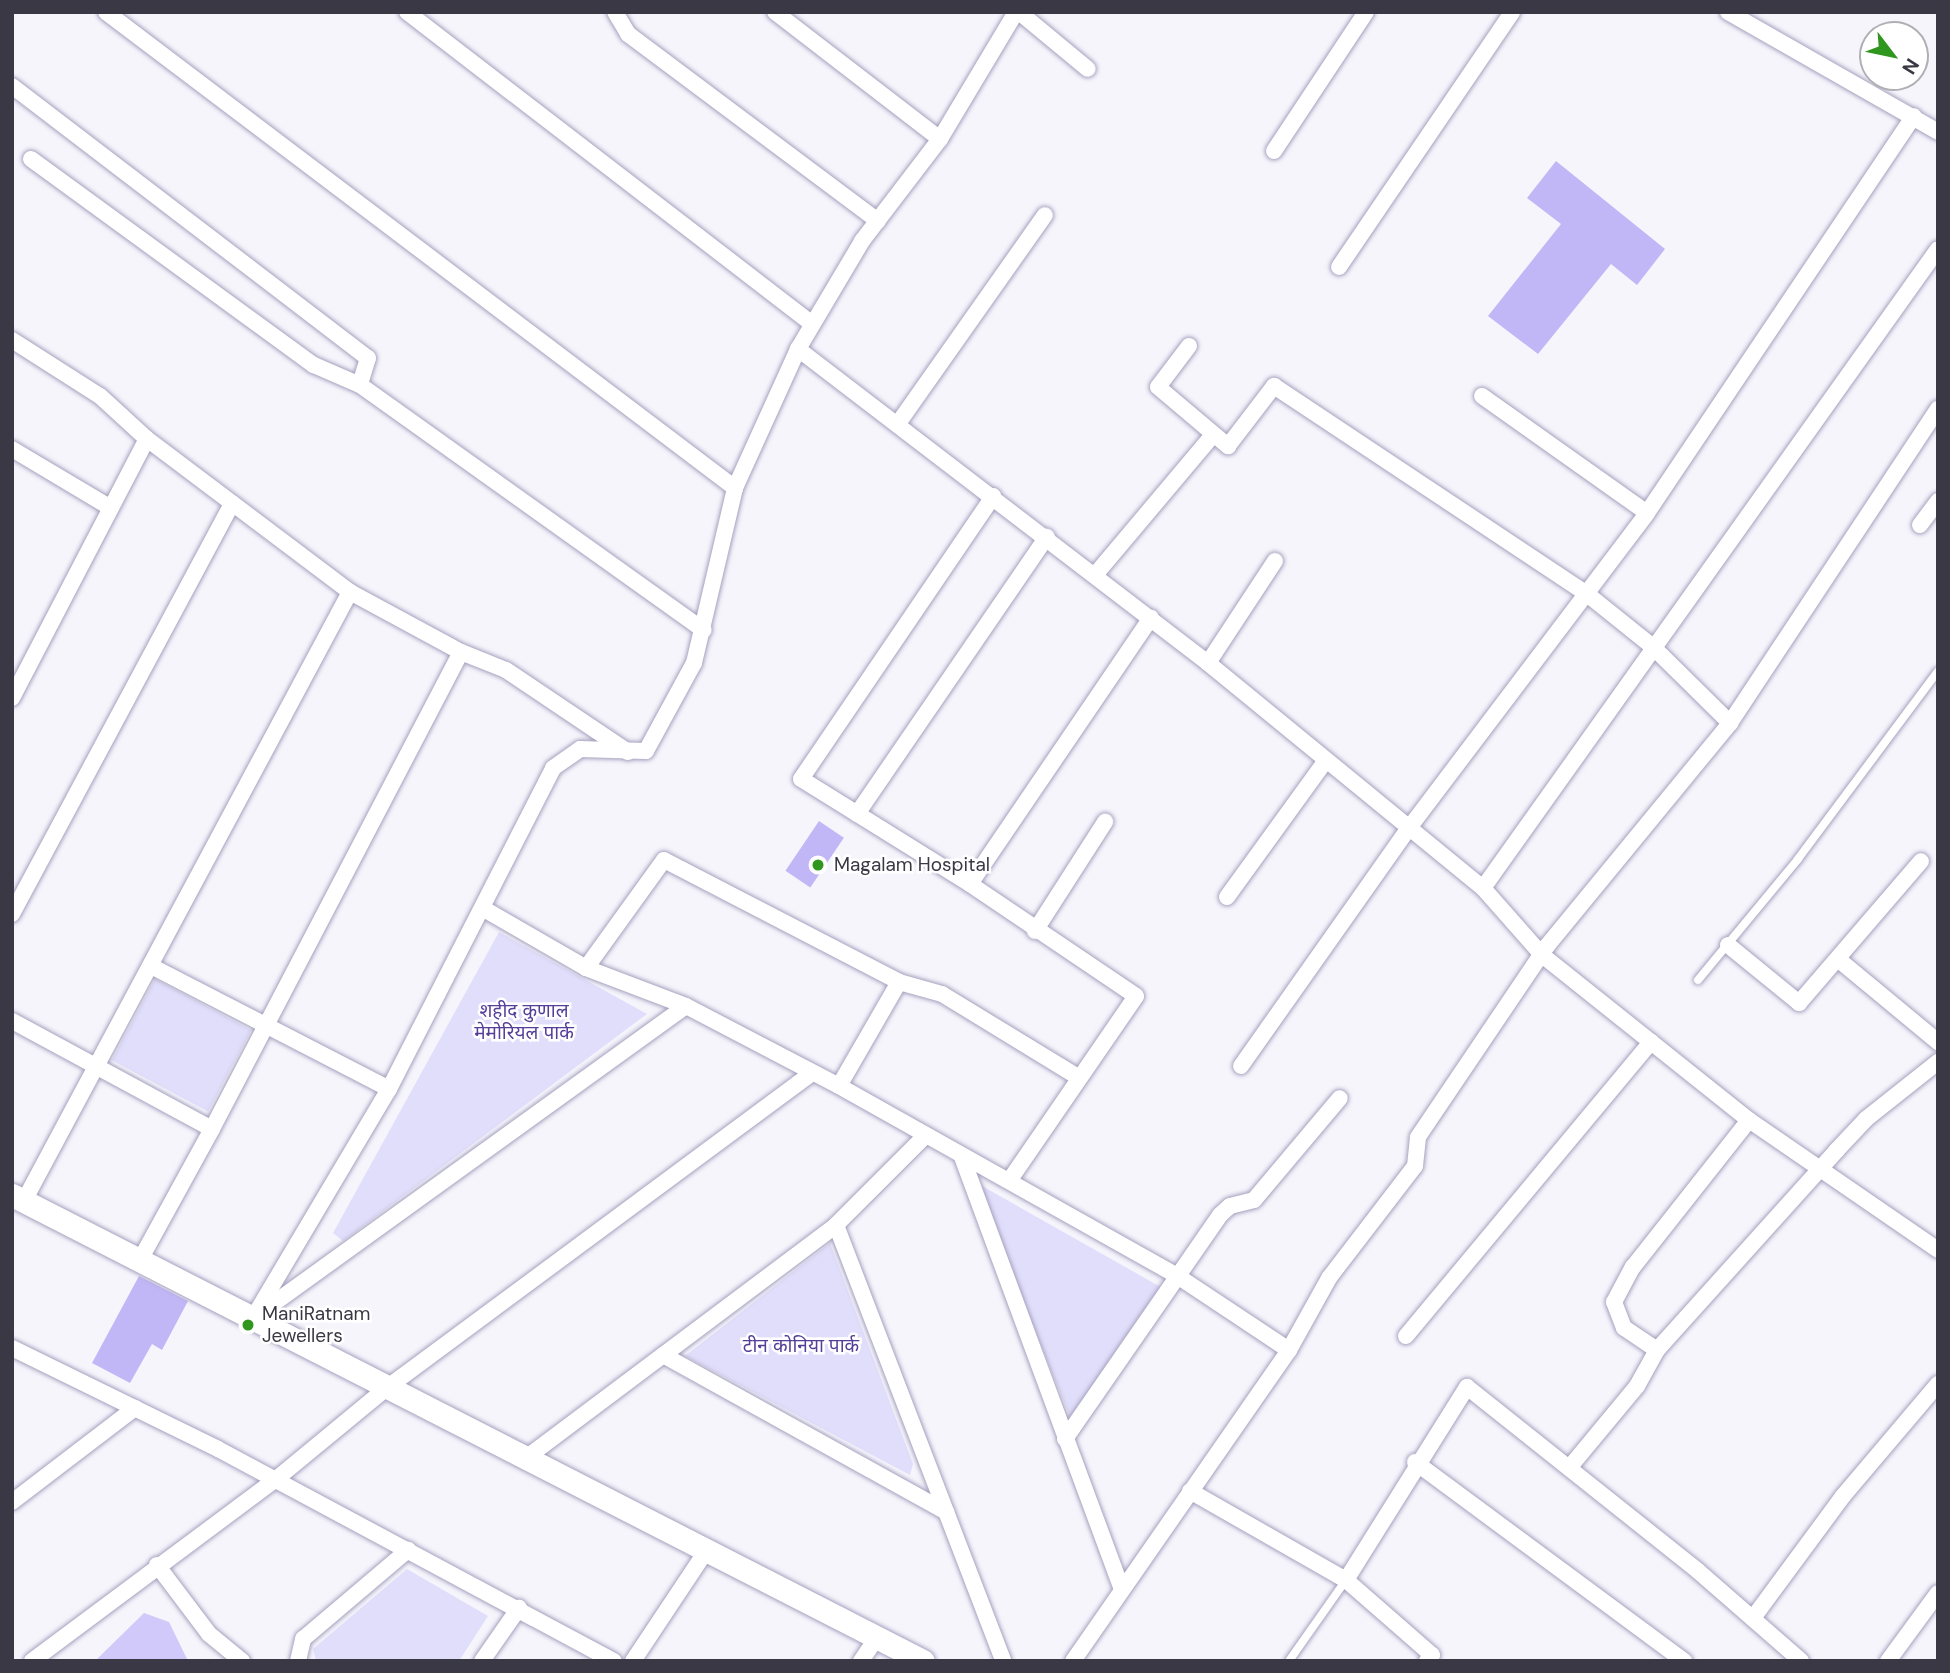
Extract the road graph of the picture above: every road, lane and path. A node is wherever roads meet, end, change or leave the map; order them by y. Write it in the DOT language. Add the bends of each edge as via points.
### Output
graph roads {
  1 [pos="107,12"];
  2 [pos="407,12"];
  3 [pos="615,12"];
  4 [pos="775,12"];
  5 [pos="1018,12"];
  6 [pos="1366,12"];
  7 [pos="1512,12"];
  8 [pos="1729,12"];
  9 [pos="1088,69"];
  10 [pos="12,86"];
  11 [pos="1914,116"];
  12 [pos="1938,132"];
  13 [pos="940,139"];
  14 [pos="1274,151"];
  15 [pos="31,159"];
  16 [pos="1045,215"];
  17 [pos="878,221"];
  18 [pos="1938,249"];
  19 [pos="1339,267"];
  20 [pos="811,323"];
  21 [pos="12,340"];
  22 [pos="1189,346"];
  23 [pos="798,349"];
  24 [pos="360,385"];
  25 [pos="1482,396"];
  26 [pos="1938,409"];
  27 [pos="899,422"];
  28 [pos="1213,435"];
  29 [pos="147,439"];
  30 [pos="12,449"];
  31 [pos="734,488"];
  32 [pos="993,496"];
  33 [pos="1938,502"];
  34 [pos="232,503"];
  35 [pos="111,508"];
  36 [pos="1647,513"];
  37 [pos="1920,525"];
  38 [pos="1047,537"];
  39 [pos="1275,561"];
  40 [pos="1095,575"];
  41 [pos="350,592"];
  42 [pos="1587,594"];
  43 [pos="1151,618"];
  44 [pos="703,630"];
  45 [pos="1652,646"];
  46 [pos="461,652"];
  47 [pos="1208,663"];
  48 [pos="1938,671"];
  49 [pos="12,698"];
  50 [pos="1730,723"];
  51 [pos="630,754"];
  52 [pos="1326,760"];
  53 [pos="857,814"];
  54 [pos="1105,822"];
  55 [pos="1409,828"];
  56 [pos="1921,861"];
  57 [pos="970,884"];
  58 [pos="1483,888"];
  59 [pos="1227,897"];
  60 [pos="484,909"];
  61 [pos="12,914"];
  62 [pos="1035,931"];
  63 [pos="1728,945"];
  64 [pos="1542,955"];
  65 [pos="1839,960"];
  66 [pos="151,966"];
  67 [pos="586,968"];
  68 [pos="1698,980"];
  69 [pos="899,982"];
  70 [pos="686,1006"];
  71 [pos="12,1021"];
  72 [pos="267,1028"];
  73 [pos="1651,1042"];
  74 [pos="1938,1042"];
  75 [pos="1938,1062"];
  76 [pos="96,1066"];
  77 [pos="1241,1066"];
  78 [pos="812,1073"];
  79 [pos="1078,1077"];
  80 [pos="839,1086"];
  81 [pos="389,1088"];
  82 [pos="1340,1098"];
  83 [pos="1749,1120"];
  84 [pos="212,1129"];
  85 [pos="924,1137"];
  86 [pos="962,1157"];
  87 [pos="1818,1172"];
  88 [pos="1009,1181"];
  89 [pos="18,1198"];
  90 [pos="836,1225"];
  91 [pos="1938,1250"];
  92 [pos="140,1261"];
  93 [pos="1179,1277"];
  94 [pos="253,1318"];
  95 [pos="1406,1336"];
  96 [pos="12,1348"];
  97 [pos="1289,1350"];
  98 [pos="1657,1350"];
  99 [pos="663,1355"];
  100 [pos="1938,1384"];
  101 [pos="388,1387"];
  102 [pos="135,1408"];
  103 [pos="1065,1439"];
  104 [pos="526,1458"];
  105 [pos="1415,1462"];
  106 [pos="1569,1468"];
  107 [pos="275,1480"];
  108 [pos="1190,1491"];
  109 [pos="12,1502"];
  110 [pos="946,1512"];
  111 [pos="408,1550"];
  112 [pos="706,1551"];
  113 [pos="157,1565"];
  114 [pos="1346,1580"];
  115 [pos="1122,1589"];
  116 [pos="1938,1594"];
  117 [pos="519,1608"];
  118 [pos="1752,1618"];
  119 [pos="877,1637"];
  120 [pos="32,1661"];
  121 [pos="242,1661"];
  122 [pos="298,1661"];
  123 [pos="482,1661"];
  124 [pos="614,1661"];
  125 [pos="633,1661"];
  126 [pos="861,1661"];
  127 [pos="923,1661"];
  128 [pos="1003,1661"];
  129 [pos="1073,1661"];
  130 [pos="1290,1661"];
  131 [pos="1427,1661"];
  132 [pos="1684,1661"];
  133 [pos="1801,1661"];
  134 [pos="1888,1661"];
  1 -- 31 [label="street"];
  2 -- 20 [label="street"];
  3 -- 17 [label="street" via="628,34"];
  4 -- 13 [label="street"];
  5 -- 9 [label="street"];
  5 -- 13 [label="street"];
  6 -- 14 [label="street"];
  7 -- 19 [label="street"];
  8 -- 11 [label="street"];
  10 -- 24 [label="street" via="368,358"];
  11 -- 12 [label="street"];
  11 -- 36 [label="street"];
  13 -- 17 [label="street"];
  15 -- 24 [label="street" via="314,365"];
  16 -- 27 [label="street"];
  17 -- 20 [label="street"];
  18 -- 45 [label="street"];
  20 -- 23 [label="street"];
  21 -- 29 [label="street" via="100,396"];
  22 -- 28 [label="street" via="1158,387"];
  23 -- 27 [label="street"];
  23 -- 31 [label="street"];
  24 -- 44 [label="street"];
  25 -- 36 [label="street"];
  26 -- 50 [label="street"];
  27 -- 32 [label="street"];
  28 -- 40 [label="street"];
  28 -- 42 [label="street" via="1228,446 1274,386"];
  29 -- 34 [label="street"];
  29 -- 35 [label="street"];
  30 -- 35 [label="street"];
  31 -- 44 [label="street"];
  32 -- 38 [label="street"];
  32 -- 53 [label="street" via="801,779"];
  33 -- 37 [label="street"];
  34 -- 41 [label="street"];
  34 -- 61 [label="street"];
  35 -- 49 [label="street"];
  36 -- 42 [label="street"];
  38 -- 40 [label="street"];
  38 -- 53 [label="street"];
  39 -- 47 [label="street"];
  40 -- 43 [label="street"];
  41 -- 46 [label="street"];
  41 -- 66 [label="street"];
  42 -- 45 [label="street"];
  42 -- 55 [label="street"];
  43 -- 47 [label="street"];
  43 -- 57 [label="street"];
  44 -- 51 [label="street" via="694,663 646,751"];
  45 -- 50 [label="street"];
  45 -- 58 [label="street"];
  46 -- 51 [label="street" via="506,670"];
  46 -- 72 [label="street"];
  47 -- 52 [label="street"];
  48 -- 63 [label="lane"];
  50 -- 64 [label="street"];
  51 -- 60 [label="street" via="580,749 553,768"];
  52 -- 55 [label="street"];
  52 -- 59 [label="street"];
  53 -- 57 [label="street"];
  54 -- 62 [label="street"];
  55 -- 58 [label="street"];
  55 -- 77 [label="street"];
  56 -- 65 [label="street"];
  57 -- 62 [label="street"];
  58 -- 64 [label="street"];
  60 -- 67 [label="street"];
  60 -- 81 [label="street"];
  62 -- 79 [label="street" via="1136,996"];
  63 -- 65 [label="street" via="1799,1003"];
  63 -- 68 [label="lane"];
  64 -- 73 [label="street"];
  64 -- 97 [label="street" via="1418,1137 1415,1166 1329,1278"];
  65 -- 74 [label="street"];
  66 -- 72 [label="street"];
  66 -- 76 [label="street"];
  67 -- 69 [label="street" via="664,860"];
  67 -- 70 [label="street"];
  69 -- 79 [label="street" via="942,994"];
  69 -- 80 [label="street"];
  70 -- 78 [label="street"];
  70 -- 94 [label="street"];
  71 -- 76 [label="street"];
  72 -- 81 [label="street"];
  72 -- 84 [label="street"];
  73 -- 83 [label="street"];
  73 -- 95 [label="street"];
  75 -- 87 [label="street" via="1866,1119"];
  76 -- 84 [label="street"];
  76 -- 89 [label="street"];
  78 -- 80 [label="street"];
  78 -- 101 [label="street"];
  79 -- 88 [label="street"];
  80 -- 85 [label="street"];
  81 -- 94 [label="street"];
  82 -- 93 [label="street" via="1254,1200 1225,1209"];
  83 -- 87 [label="street"];
  83 -- 98 [label="street" via="1633,1267 1614,1302 1624,1328"];
  84 -- 92 [label="street"];
  85 -- 86 [label="street"];
  85 -- 90 [label="street"];
  86 -- 88 [label="street"];
  86 -- 103 [label="street"];
  87 -- 91 [label="street"];
  87 -- 98 [label="street"];
  88 -- 93 [label="street"];
  89 -- 92 [label="street"];
  90 -- 99 [label="street"];
  90 -- 110 [label="street"];
  92 -- 94 [label="street"];
  93 -- 97 [label="street"];
  93 -- 103 [label="street"];
  94 -- 101 [label="street"];
  96 -- 102 [label="street"];
  97 -- 108 [label="street"];
  98 -- 106 [label="street" via="1637,1386"];
  99 -- 104 [label="street"];
  99 -- 110 [label="street"];
  100 -- 118 [label="street" via="1843,1496"];
  101 -- 104 [label="street"];
  101 -- 107 [label="street"];
  102 -- 107 [label="street"];
  102 -- 109 [label="street"];
  103 -- 115 [label="street"];
  104 -- 112 [label="street"];
  105 -- 106 [label="street" via="1467,1387"];
  105 -- 114 [label="street"];
  105 -- 132 [label="street"];
  106 -- 118 [label="street"];
  107 -- 111 [label="street"];
  107 -- 113 [label="street"];
  108 -- 114 [label="street"];
  108 -- 115 [label="street"];
  110 -- 128 [label="street"];
  111 -- 117 [label="street"];
  111 -- 122 [label="street" via="303,1639"];
  112 -- 119 [label="street"];
  112 -- 125 [label="street"];
  113 -- 120 [label="street"];
  113 -- 121 [label="street" via="209,1634"];
  114 -- 130 [label="lane"];
  114 -- 131 [label="street" via="1432,1655"];
  115 -- 129 [label="street"];
  116 -- 134 [label="street"];
  117 -- 123 [label="street"];
  117 -- 124 [label="street"];
  118 -- 133 [label="street"];
  119 -- 126 [label="street"];
  119 -- 127 [label="street"];
}
